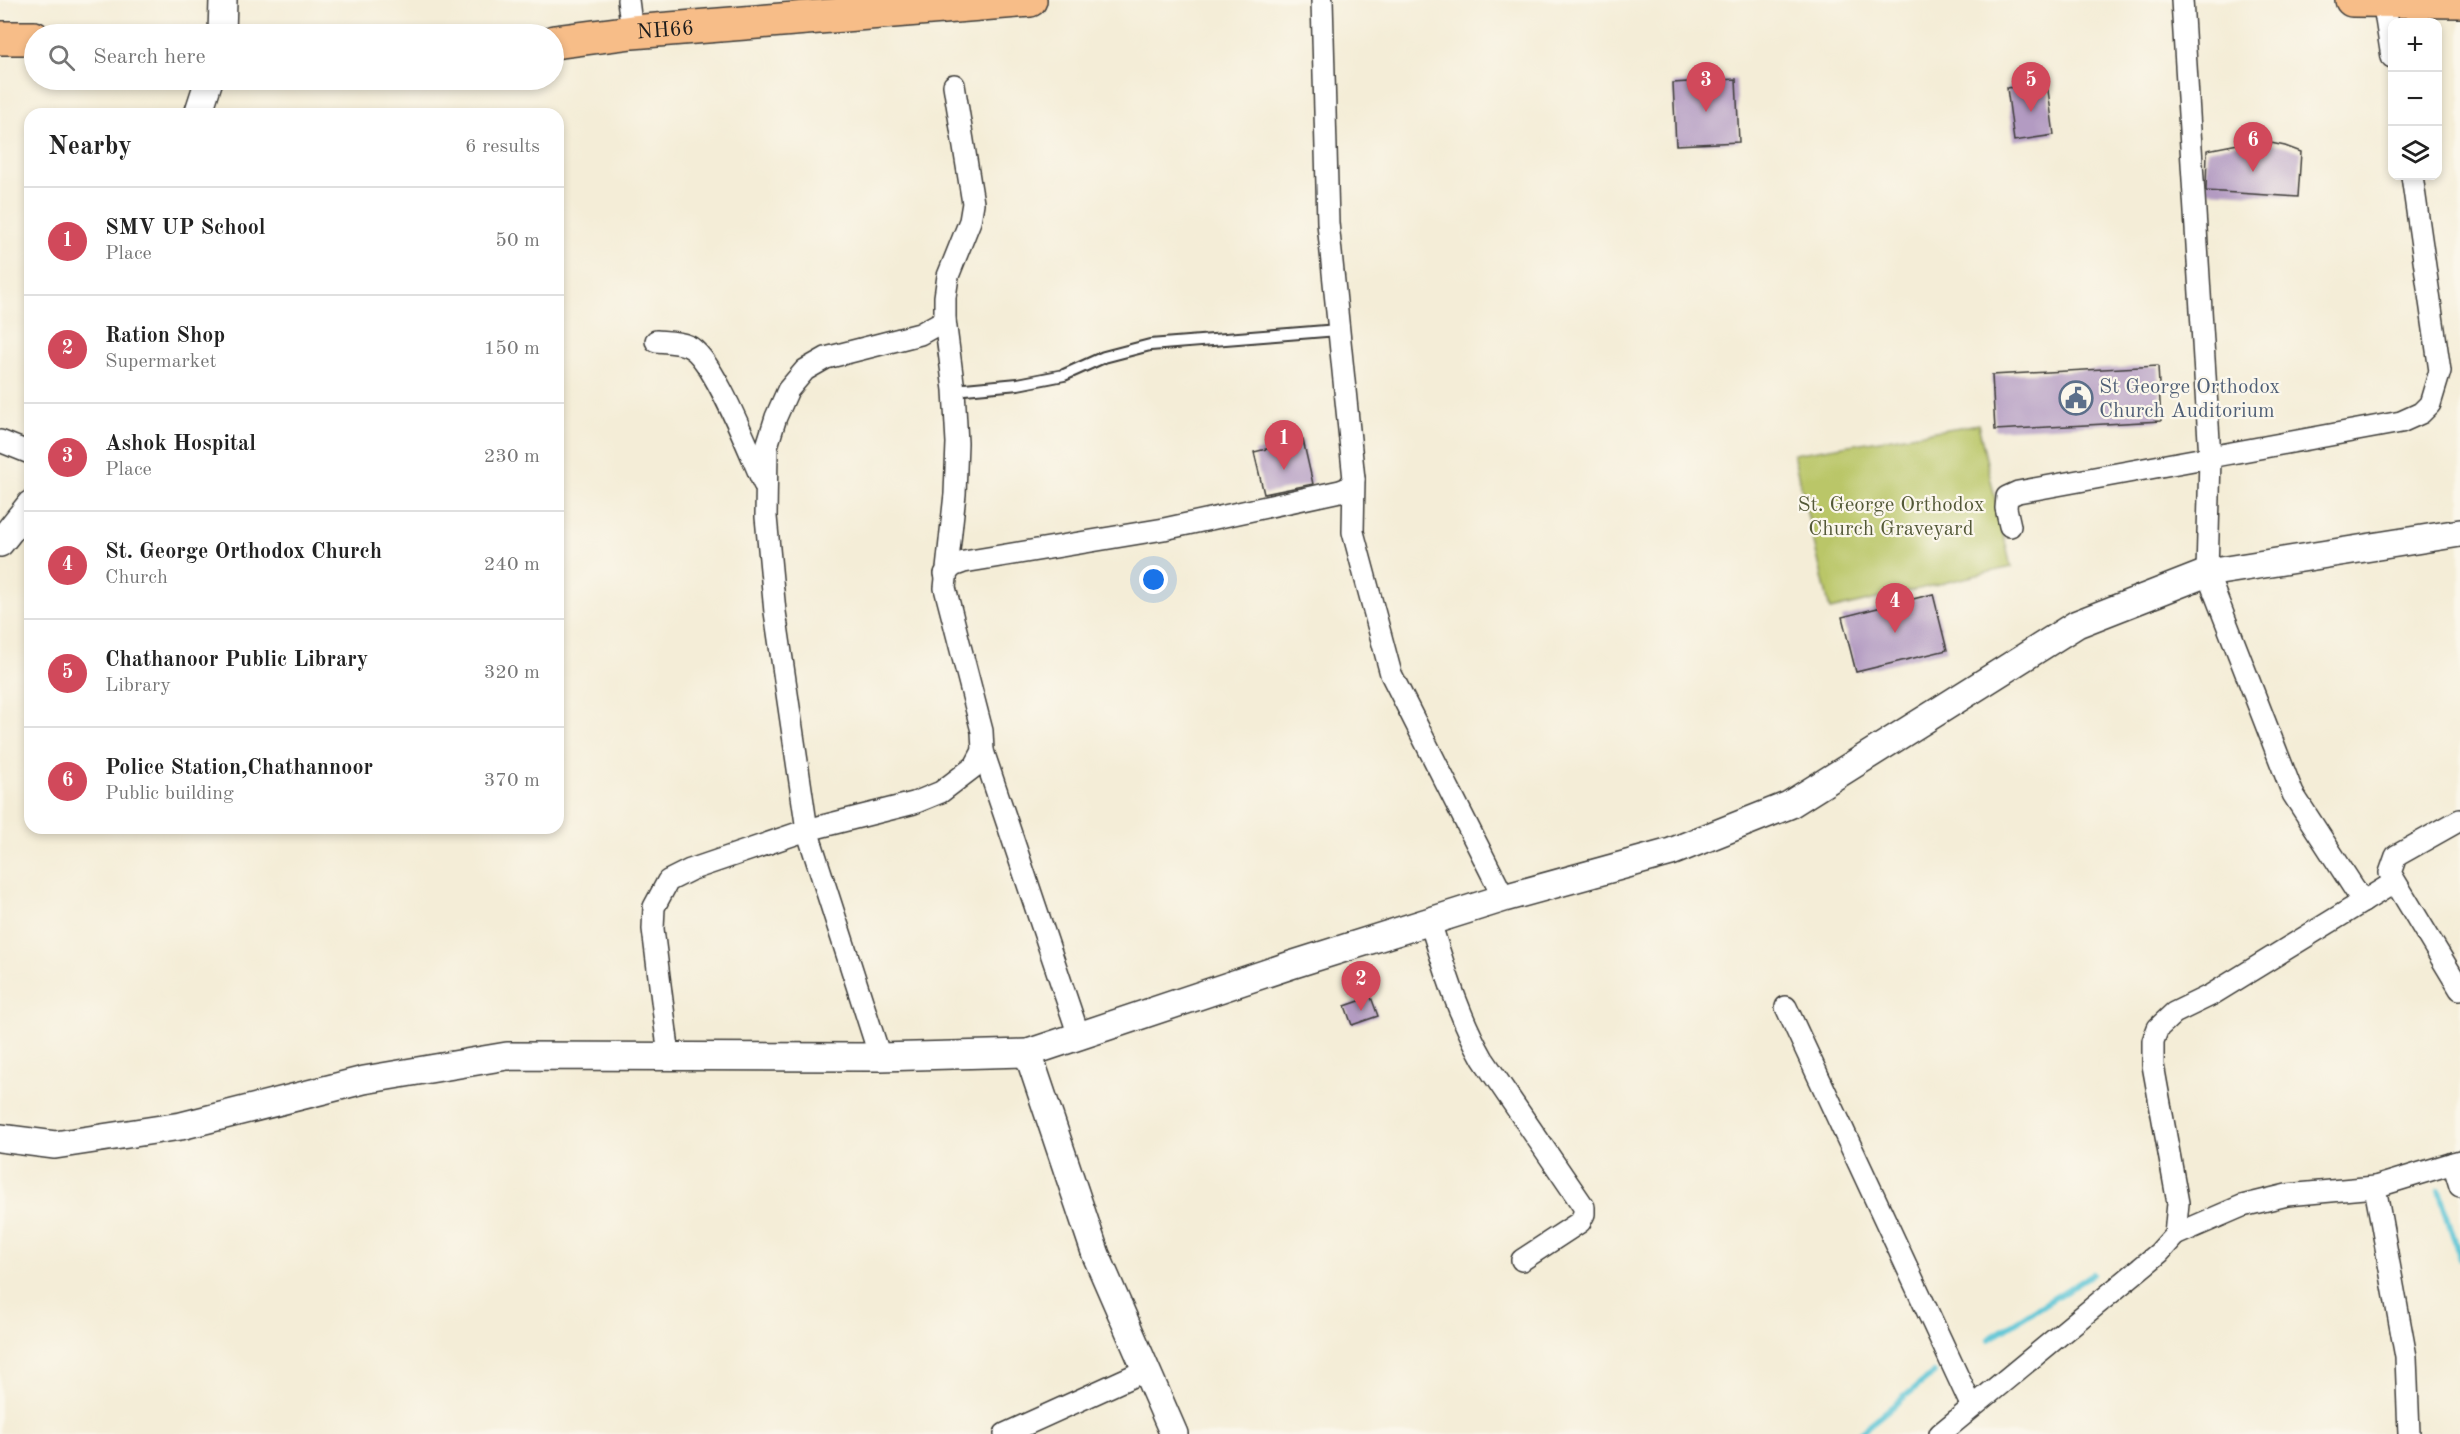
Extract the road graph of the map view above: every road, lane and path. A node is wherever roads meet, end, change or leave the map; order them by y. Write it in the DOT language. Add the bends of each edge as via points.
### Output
graph roads {
  1 [pos="223,0"];
  2 [pos="628,0"];
  3 [pos="1030,0"];
  4 [pos="1322,0"];
  5 [pos="2182,0"];
  6 [pos="2352,0"];
  7 [pos="2383,0"];
  8 [pos="2460,1"];
  9 [pos="222,24"];
  10 [pos="632,32"];
  11 [pos="2388,32"];
  12 [pos="0,38"];
  13 [pos="24,38"];
  14 [pos="564,41"];
  15 [pos="954,85"];
  16 [pos="206,90"];
  17 [pos="200,108"];
  18 [pos="2413,180"];
  19 [pos="945,320"];
  20 [pos="1338,330"];
  21 [pos="656,341"];
  22 [pos="954,390"];
  23 [pos="0,441"];
  24 [pos="24,451"];
  25 [pos="2210,457"];
  26 [pos="1354,479"];
  27 [pos="765,487"];
  28 [pos="24,513"];
  29 [pos="2010,526"];
  30 [pos="2460,533"];
  31 [pos="0,543"];
  32 [pos="2207,573"];
  33 [pos="945,574"];
  34 [pos="983,751"];
  35 [pos="2460,820"];
  36 [pos="807,830"];
  37 [pos="2395,882"];
  38 [pos="1504,898"];
  39 [pos="2363,902"];
  40 [pos="1430,922"];
  41 [pos="2460,989"];
  42 [pos="1786,1007"];
  43 [pos="1079,1036"];
  44 [pos="1028,1053"];
  45 [pos="669,1056"];
  46 [pos="880,1057"];
  47 [pos="0,1138"];
  48 [pos="2456,1162"];
  49 [pos="2460,1186"];
  50 [pos="2375,1187"];
  51 [pos="2175,1235"];
  52 [pos="1522,1260"];
  53 [pos="1146,1370"];
  54 [pos="1972,1407"];
  55 [pos="1005,1434"];
  56 [pos="1174,1434"];
  57 [pos="1940,1434"];
  58 [pos="2409,1434"];
  1 -- 9 [label="street"];
  2 -- 10 [label="street"];
  3 -- 10 [label="highway, NH66 / NH66"];
  4 -- 20 [label="street" via="1328,223"];
  5 -- 25 [label="street"];
  6 -- 7 [label="highway"];
  7 -- 8 [label="highway"];
  7 -- 11 [label="street"];
  10 -- 14 [label="highway, NH66 / NH66"];
  12 -- 13 [label="highway"];
  15 -- 19 [label="street" via="973,203 948,276"];
  16 -- 17 [label="street"];
  18 -- 25 [label="street" via="2440,371 2430,404 2421,413 2400,422"];
  19 -- 22 [label="street"];
  19 -- 27 [label="street" via="920,334 826,358 805,370 788,390 776,417 767,446"];
  20 -- 22 [label="lane" via="1150,345 1104,357 1064,375"];
  20 -- 26 [label="street"];
  21 -- 27 [label="street" via="689,346 702,356"];
  22 -- 33 [label="street" via="955,494"];
  23 -- 24 [label="street"];
  25 -- 29 [label="street" via="2018,492 2007,497"];
  25 -- 32 [label="street"];
  26 -- 33 [label="street" via="1340,491 1164,529 964,562"];
  26 -- 38 [label="street" via="1353,532 1391,674"];
  27 -- 36 [label="street" via="775,612"];
  28 -- 31 [label="street"];
  30 -- 32 [label="street"];
  32 -- 38 [label="street" via="2077,624 1789,805 1671,852"];
  32 -- 39 [label="street" via="2293,794"];
  33 -- 34 [label="street" via="945,588 982,731"];
  34 -- 36 [label="street" via="975,766 941,792 914,803"];
  34 -- 43 [label="street"];
  35 -- 37 [label="street" via="2396,855 2390,873"];
  36 -- 45 [label="street" via="690,870 668,882 658,896 653,928"];
  36 -- 46 [label="street"];
  37 -- 39 [label="street"];
  37 -- 41 [label="street"];
  38 -- 40 [label="street"];
  39 -- 51 [label="street" via="2211,995 2174,1013 2158,1028 2153,1041 2153,1065 2178,1203"];
  40 -- 43 [label="street"];
  40 -- 52 [label="street" via="1470,1036 1584,1207 1580,1222"];
  42 -- 54 [label="street"];
  43 -- 44 [label="street"];
  44 -- 46 [label="street"];
  44 -- 53 [label="street" via="1096,1255"];
  45 -- 46 [label="street"];
  45 -- 47 [label="street" via="507,1056 364,1080 181,1126 55,1145"];
  48 -- 49 [label="street"];
  48 -- 50 [label="street"];
  50 -- 51 [label="street" via="2287,1195 2242,1206"];
  50 -- 58 [label="street" via="2406,1357"];
  51 -- 54 [label="street" via="2159,1253"];
  53 -- 55 [label="street"];
  53 -- 56 [label="street"];
  54 -- 57 [label="street"];
}
